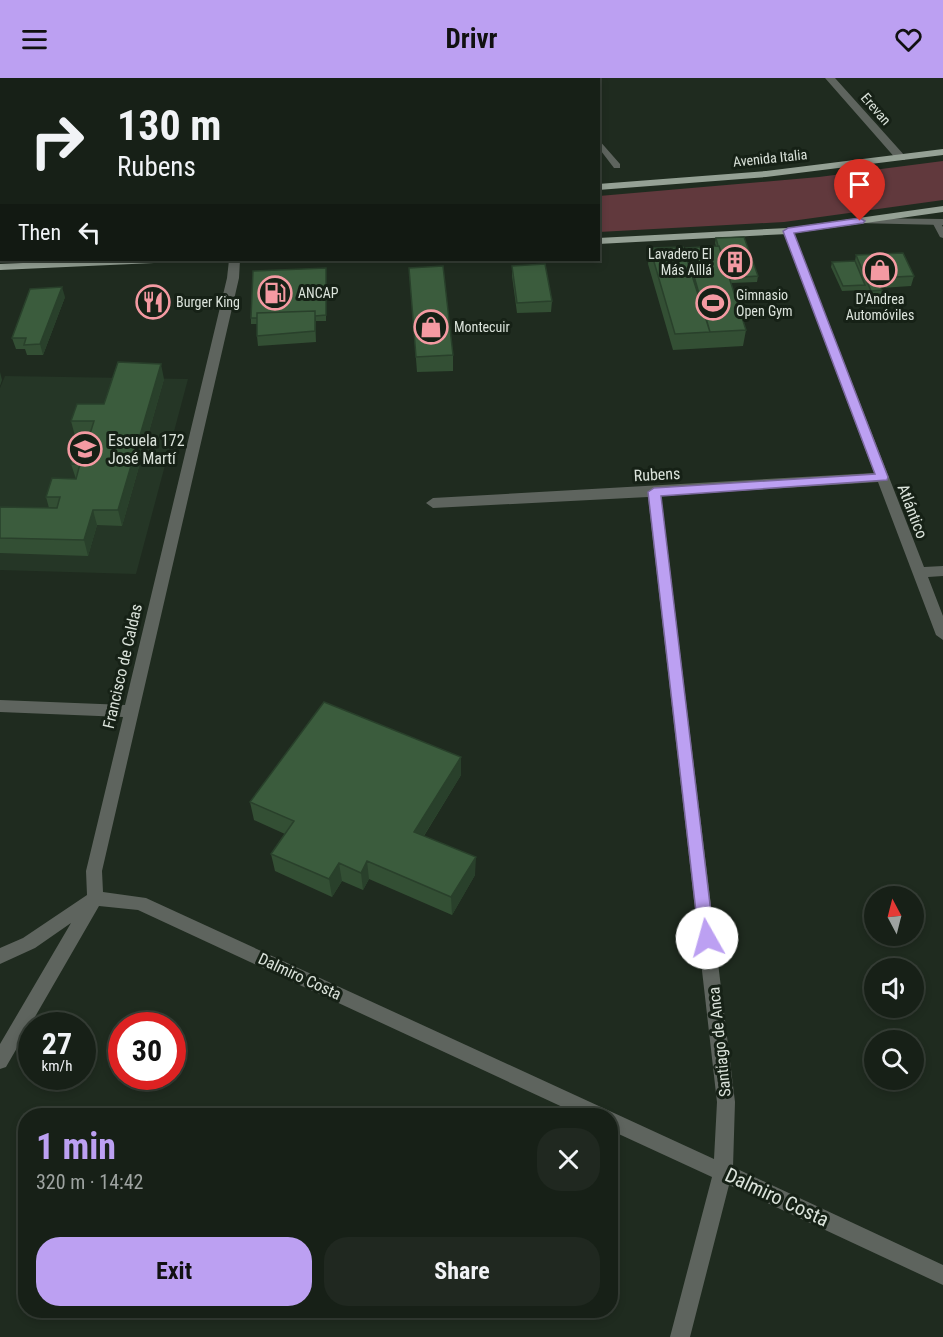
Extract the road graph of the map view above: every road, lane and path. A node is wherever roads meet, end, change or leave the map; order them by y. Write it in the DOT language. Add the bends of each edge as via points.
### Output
graph roads {
  1 [pos="830,78"];
  2 [pos="600,144"];
  3 [pos="943,152"];
  4 [pos="900,158"];
  5 [pos="617,166"];
  6 [pos="600,187"];
  7 [pos="943,209"];
  8 [pos="860,221"];
  9 [pos="940,222"];
  10 [pos="788,231"];
  11 [pos="943,236"];
  12 [pos="600,241"];
  13 [pos="132,261"];
  14 [pos="235,261"];
  15 [pos="0,267"];
  16 [pos="882,477"];
  17 [pos="654,492"];
  18 [pos="433,503"];
  19 [pos="943,572"];
  20 [pos="919,573"];
  21 [pos="943,635"];
  22 [pos="0,706"];
  23 [pos="130,711"];
  24 [pos="95,898"];
  25 [pos="0,956"];
  26 [pos="0,1061"];
  27 [pos="585,1108"];
  28 [pos="618,1124"];
  29 [pos="723,1172"];
  30 [pos="943,1275"];
  31 [pos="680,1337"];
  1 -- 4 [label="street, Erevan"];
  2 -- 5 [label="lane"];
  3 -- 4 [label="main road, Avenida Italia"];
  4 -- 6 [label="main road, Avenida Italia" via="766,174"];
  7 -- 8 [label="main road"];
  8 -- 9 [label="street"];
  8 -- 10 [label="main road"];
  9 -- 11 [label="lane"];
  10 -- 12 [label="main road"];
  10 -- 16 [label="street, Atlántico"];
  13 -- 15 [label="main road"];
  14 -- 23 [label="street, Francisco de Caldas"];
  16 -- 17 [label="street, Rubens"];
  16 -- 20 [label="street, Atlántico"];
  17 -- 18 [label="street, Rubens"];
  17 -- 29 [label="street, Santiago de Anca" via="726,1102"];
  19 -- 20 [label="street"];
  20 -- 21 [label="street, Atlántico"];
  22 -- 23 [label="street"];
  23 -- 24 [label="street, Francisco de Caldas" via="94,871"];
  24 -- 25 [label="street" via="28,943"];
  24 -- 26 [label="street"];
  24 -- 27 [label="street, Dalmiro Costa" via="140,903"];
  28 -- 29 [label="street, Dalmiro Costa"];
  29 -- 30 [label="street, Dalmiro Costa"];
  29 -- 31 [label="street, Santiago de Anca"];
}
